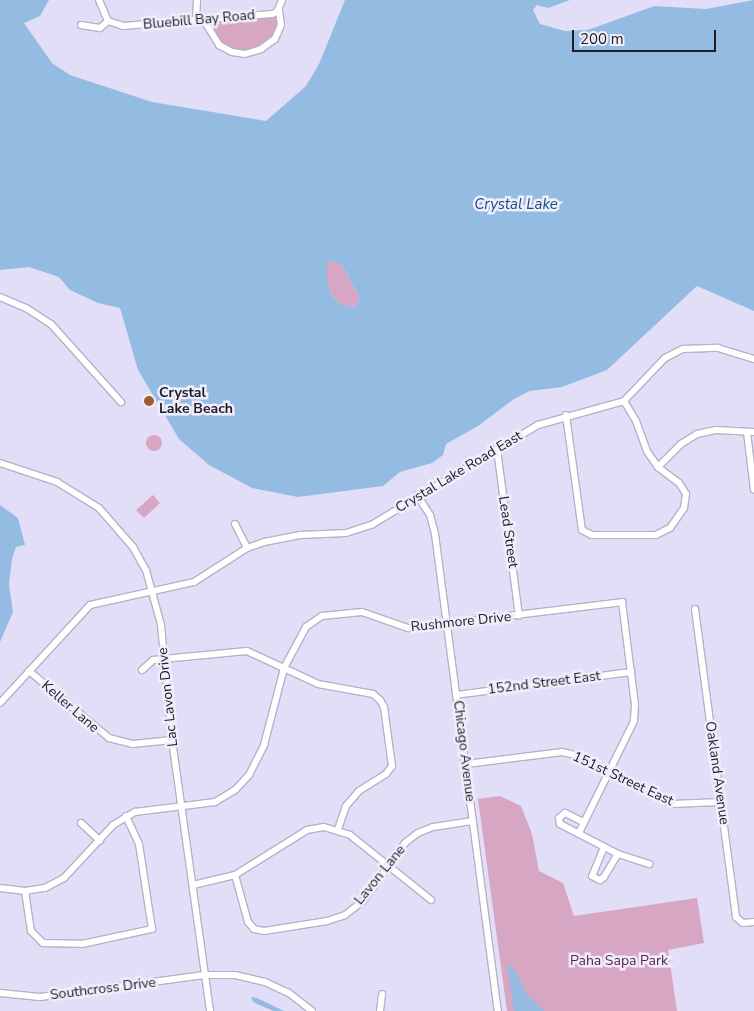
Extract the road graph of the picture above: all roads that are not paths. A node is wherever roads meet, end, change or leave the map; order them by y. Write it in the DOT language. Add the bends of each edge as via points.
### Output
graph roads {
  1 [pos="98,0"];
  2 [pos="197,0"];
  3 [pos="282,0"];
  4 [pos="279,10"];
  5 [pos="196,19"];
  6 [pos="203,19"];
  7 [pos="108,21"];
  8 [pos="81,25"];
  9 [pos="0,297"];
  10 [pos="754,359"];
  11 [pos="624,401"];
  12 [pos="121,402"];
  13 [pos="566,415"];
  14 [pos="750,432"];
  15 [pos="497,449"];
  16 [pos="0,463"];
  17 [pos="658,467"];
  18 [pos="754,490"];
  19 [pos="417,495"];
  20 [pos="235,524"];
  21 [pos="247,548"];
  22 [pos="155,593"];
  23 [pos="695,609"];
  24 [pos="519,616"];
  25 [pos="447,625"];
  26 [pos="165,658"];
  27 [pos="284,668"];
  28 [pos="142,670"];
  29 [pos="29,671"];
  30 [pos="631,672"];
  31 [pos="456,695"];
  32 [pos="0,704"];
  33 [pos="172,740"];
  34 [pos="466,764"];
  35 [pos="609,772"];
  36 [pos="721,802"];
  37 [pos="181,807"];
  38 [pos="126,816"];
  39 [pos="473,821"];
  40 [pos="583,822"];
  41 [pos="81,823"];
  42 [pos="338,829"];
  43 [pos="578,833"];
  44 [pos="100,841"];
  45 [pos="604,847"];
  46 [pos="618,854"];
  47 [pos="649,864"];
  48 [pos="388,866"];
  49 [pos="235,875"];
  50 [pos="192,885"];
  51 [pos="0,888"];
  52 [pos="25,891"];
  53 [pos="431,900"];
  54 [pos="754,922"];
  55 [pos="205,975"];
  56 [pos="0,994"];
  57 [pos="382,994"];
  58 [pos="210,1011"];
  59 [pos="312,1011"];
  60 [pos="380,1011"];
  61 [pos="498,1011"];
  1 -- 7 [label="street"];
  2 -- 5 [label="street"];
  3 -- 4 [label="street"];
  4 -- 6 [label="street, Bluebill Bay Road" via="272,14"];
  4 -- 6 [label="street" via="281,25 275,39 261,49 245,54 222,47"];
  5 -- 6 [label="street, Bluebill Bay Road"];
  5 -- 7 [label="street, Bluebill Bay Road" via="123,26"];
  7 -- 8 [label="street, Bluebill Bay Road" via="100,28"];
  9 -- 12 [label="street" via="26,308 50,324"];
  10 -- 11 [label="street, Crystal Lake Road East" via="718,348 683,350 654,367"];
  11 -- 13 [label="street, Crystal Lake Road East" via="608,408"];
  11 -- 17 [label="street"];
  13 -- 15 [label="street, Crystal Lake Road East" via="538,425"];
  13 -- 17 [label="street" via="580,524 586,533 656,534 670,528 684,508 686,494 680,483"];
  14 -- 17 [label="street" via="716,430 697,434 680,444"];
  14 -- 18 [label="street"];
  15 -- 19 [label="street, Crystal Lake Road East"];
  15 -- 24 [label="street, Lead Street"];
  16 -- 22 [label="street, Lac Lavon Drive" via="57,482 99,508 133,547"];
  19 -- 21 [label="street, Crystal Lake Road East" via="386,517 361,529 331,535 283,537"];
  19 -- 25 [label="street, Chicago Avenue" via="430,515 435,534"];
  20 -- 21 [label="street"];
  21 -- 22 [label="street, Crystal Lake Road East" via="194,582"];
  22 -- 26 [label="street, Lac Lavon Drive"];
  22 -- 29 [label="street, Crystal Lake Road East" via="90,605"];
  23 -- 36 [label="street, Oakland Avenue"];
  24 -- 25 [label="street, Rushmore Drive"];
  24 -- 30 [label="street, Rushmore Drive" via="622,602"];
  25 -- 27 [label="street, Rushmore Drive" via="408,628 362,612 322,616 306,627"];
  25 -- 31 [label="street, Chicago Avenue"];
  26 -- 27 [label="street" via="246,651"];
  26 -- 28 [label="street" via="153,660"];
  26 -- 33 [label="street, Lac Lavon Drive"];
  27 -- 37 [label="street, Rushmore Drive" via="264,744 249,775 236,790 215,802"];
  27 -- 42 [label="street" via="318,684 372,694 384,707 392,766 386,774 359,791 346,806"];
  29 -- 32 [label="street, Crystal Lake Road East"];
  29 -- 33 [label="street, Keller Lane" via="109,738 133,744"];
  30 -- 31 [label="street, 152nd Street East"];
  30 -- 35 [label="street" via="634,721"];
  31 -- 34 [label="street, Chicago Avenue"];
  33 -- 37 [label="street, Lac Lavon Drive"];
  34 -- 35 [label="street, 151st Street East" via="562,752 579,756"];
  34 -- 39 [label="street, Chicago Avenue"];
  35 -- 36 [label="street, 151st Street East" via="672,804 688,806"];
  35 -- 40 [label="street"];
  36 -- 54 [label="street, Oakland Avenue" via="736,916 743,923"];
  37 -- 38 [label="street, Rushmore Drive"];
  37 -- 50 [label="street, Lac Lavon Drive"];
  38 -- 44 [label="street"];
  38 -- 52 [label="street" via="139,844 152,929 82,944 43,943 30,931"];
  39 -- 48 [label="street, Lavon Lane" via="432,827 418,833 405,843"];
  39 -- 61 [label="street, Chicago Avenue"];
  40 -- 43 [label="street"];
  40 -- 43 [label="street" via="565,813 559,818 560,824"];
  41 -- 44 [label="street"];
  42 -- 48 [label="street"];
  42 -- 49 [label="street" via="307,830"];
  43 -- 45 [label="street"];
  44 -- 52 [label="street" via="64,878 45,888"];
  45 -- 46 [label="street"];
  45 -- 46 [label="street" via="592,876 600,880 604,877"];
  46 -- 47 [label="street"];
  48 -- 49 [label="street, Lavon Lane" via="363,901 345,915 326,922 264,931 254,929 248,922"];
  48 -- 53 [label="street"];
  49 -- 50 [label="street"];
  50 -- 55 [label="street, Lac Lavon Drive"];
  51 -- 52 [label="street"];
  55 -- 56 [label="street, Southcross Drive" via="40,997"];
  55 -- 58 [label="street, Lac Lavon Drive"];
  55 -- 59 [label="street, Southcross Drive" via="235,975 265,982 289,993"];
  57 -- 60 [label="street"];
}
